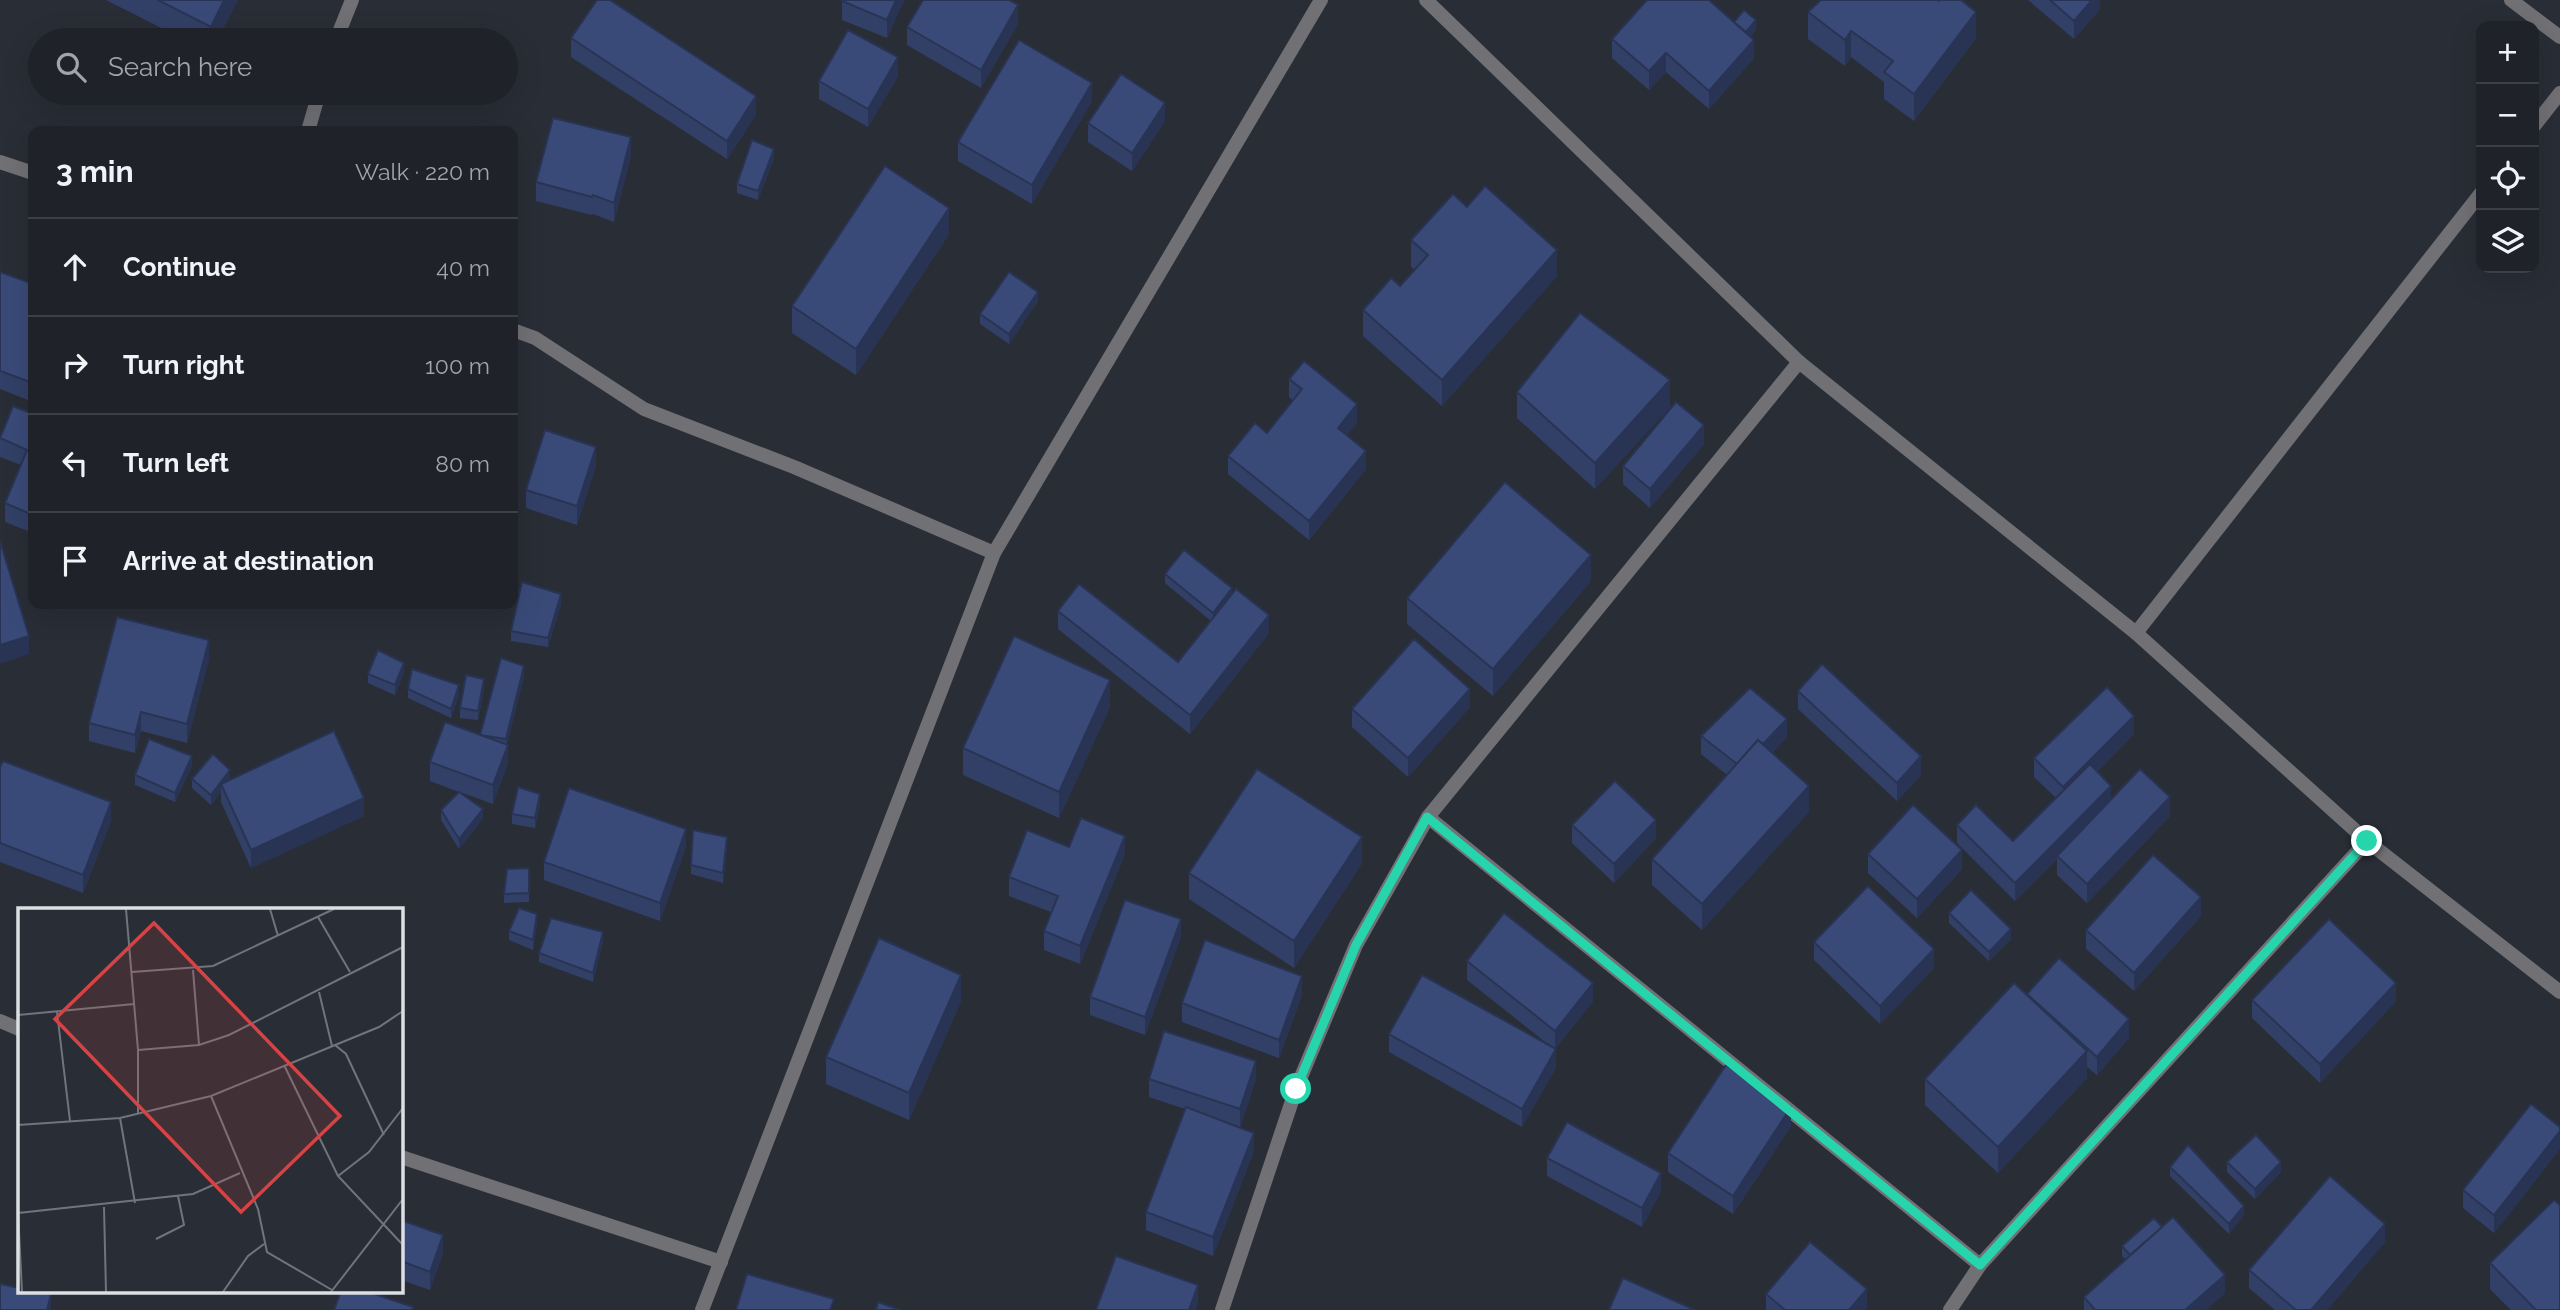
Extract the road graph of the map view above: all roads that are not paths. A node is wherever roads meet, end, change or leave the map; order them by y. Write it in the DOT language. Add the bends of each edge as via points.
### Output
graph roads {
  1 [pos="352,0"];
  2 [pos="1321,0"];
  3 [pos="1426,0"];
  4 [pos="2511,0"];
  5 [pos="341,28"];
  6 [pos="2560,37"];
  7 [pos="2560,93"];
  8 [pos="316,105"];
  9 [pos="2539,120"];
  10 [pos="309,126"];
  11 [pos="0,162"];
  12 [pos="28,171"];
  13 [pos="2476,199"];
  14 [pos="518,332"];
  15 [pos="1799,362"];
  16 [pos="994,553"];
  17 [pos="2136,633"];
  18 [pos="1427,817"];
  19 [pos="2367,841"];
  20 [pos="2560,992"];
  21 [pos="0,1021"];
  22 [pos="18,1029"];
  23 [pos="402,1157"];
  24 [pos="721,1262"];
  25 [pos="1980,1265"];
  26 [pos="702,1310"];
  27 [pos="1222,1310"];
  28 [pos="1950,1310"];
  1 -- 5 [label="street"];
  2 -- 16 [label="street"];
  3 -- 15 [label="street"];
  4 -- 6 [label="street"];
  7 -- 9 [label="street"];
  8 -- 10 [label="street"];
  11 -- 12 [label="street"];
  13 -- 17 [label="street"];
  14 -- 16 [label="street" via="535,338 644,409"];
  15 -- 17 [label="street"];
  15 -- 18 [label="street"];
  16 -- 24 [label="street"];
  17 -- 19 [label="street"];
  18 -- 25 [label="street"];
  18 -- 27 [label="street" via="1356,945 1296,1089"];
  19 -- 20 [label="street"];
  19 -- 25 [label="street"];
  21 -- 22 [label="street"];
  23 -- 24 [label="street"];
  24 -- 26 [label="street"];
  25 -- 28 [label="street"];
}
